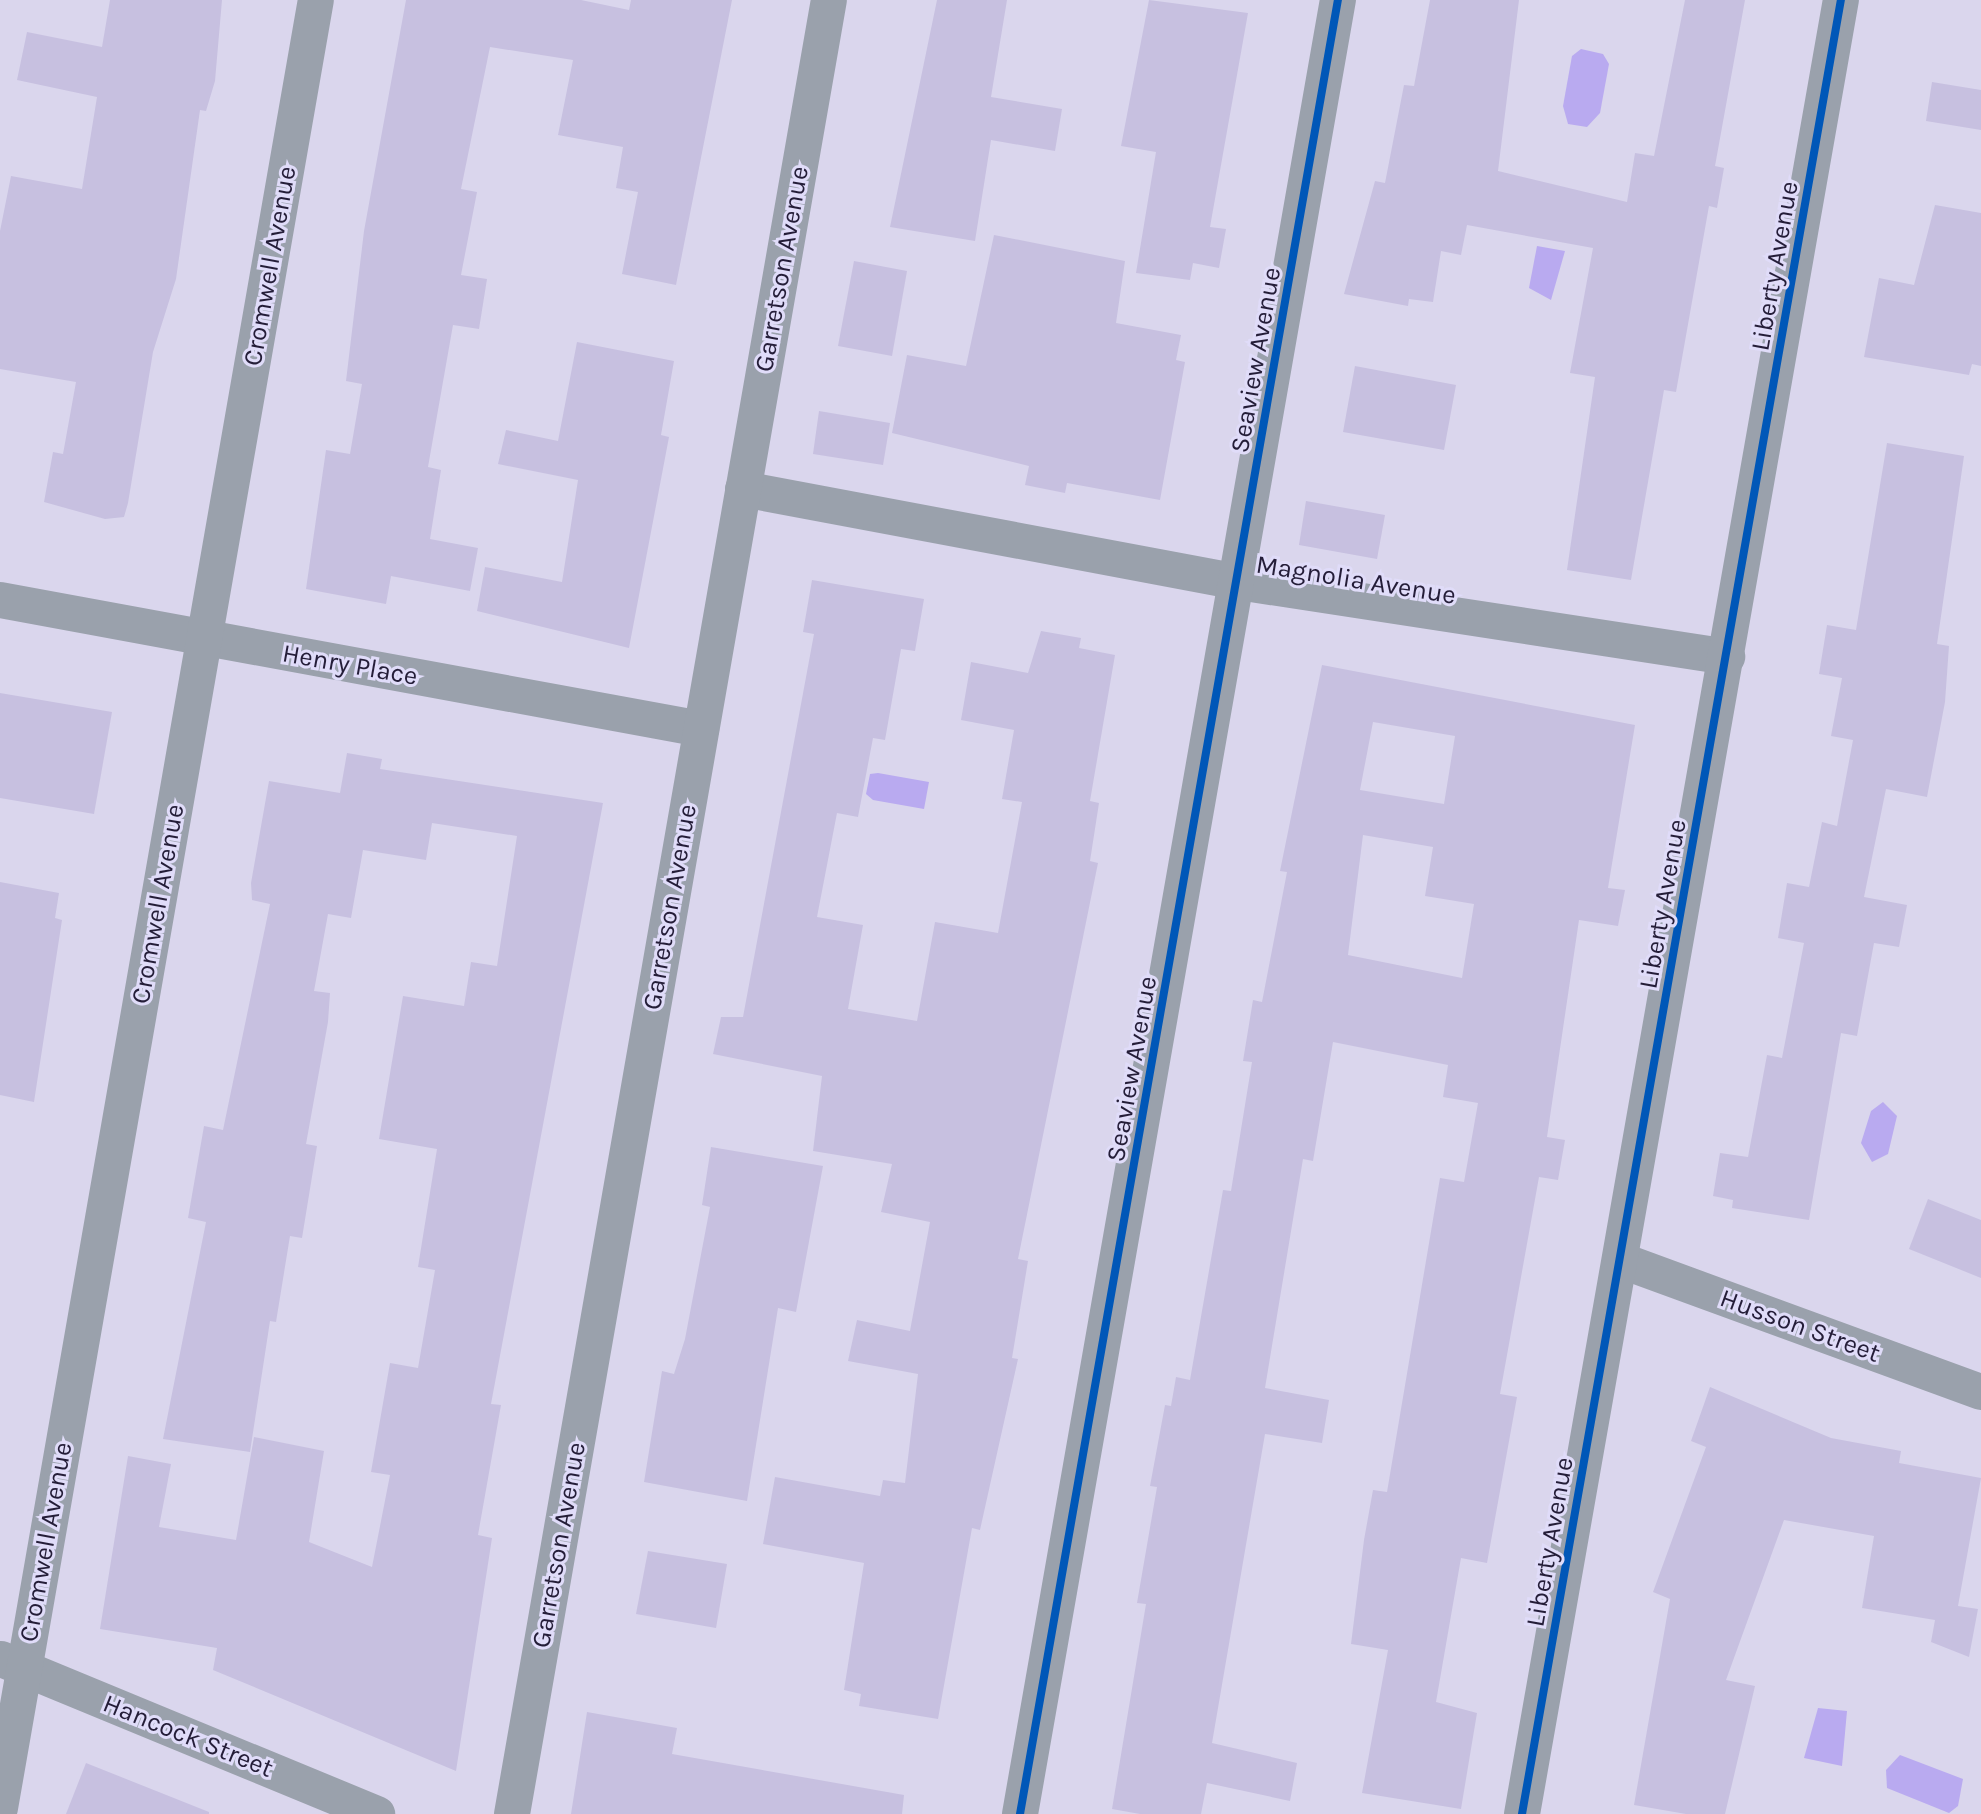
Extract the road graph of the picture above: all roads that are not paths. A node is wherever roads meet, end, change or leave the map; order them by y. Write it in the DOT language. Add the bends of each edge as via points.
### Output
graph roads {
  1 [pos="316,0"];
  2 [pos="829,0"];
  3 [pos="1338,0"];
  4 [pos="1841,0"];
  5 [pos="743,489"];
  6 [pos="1238,582"];
  7 [pos="0,600"];
  8 [pos="205,639"];
  9 [pos="1727,657"];
  10 [pos="701,729"];
  11 [pos="1620,1260"];
  12 [pos="1981,1392"];
  13 [pos="12,1663"];
  14 [pos="0,1808"];
  15 [pos="377,1814"];
  16 [pos="512,1814"];
  17 [pos="1020,1814"];
  18 [pos="1522,1814"];
  1 -- 8 [label="street, Cromwell Avenue"];
  2 -- 5 [label="street, Garretson Avenue"];
  3 -- 6 [label="street, Seaview Avenue"];
  4 -- 9 [label="street, Liberty Avenue"];
  5 -- 6 [label="street, Magnolia Avenue"];
  5 -- 10 [label="street, Garretson Avenue"];
  6 -- 9 [label="street, Magnolia Avenue"];
  6 -- 17 [label="street, Seaview Avenue"];
  7 -- 8 [label="street, Henry Place"];
  8 -- 10 [label="street, Henry Place"];
  8 -- 13 [label="street, Cromwell Avenue"];
  9 -- 11 [label="street, Liberty Avenue"];
  10 -- 16 [label="street, Garretson Avenue"];
  11 -- 12 [label="street, Husson Street"];
  11 -- 18 [label="street, Liberty Avenue"];
  13 -- 14 [label="street, Cromwell Avenue"];
  13 -- 15 [label="street, Hancock Street"];
}
